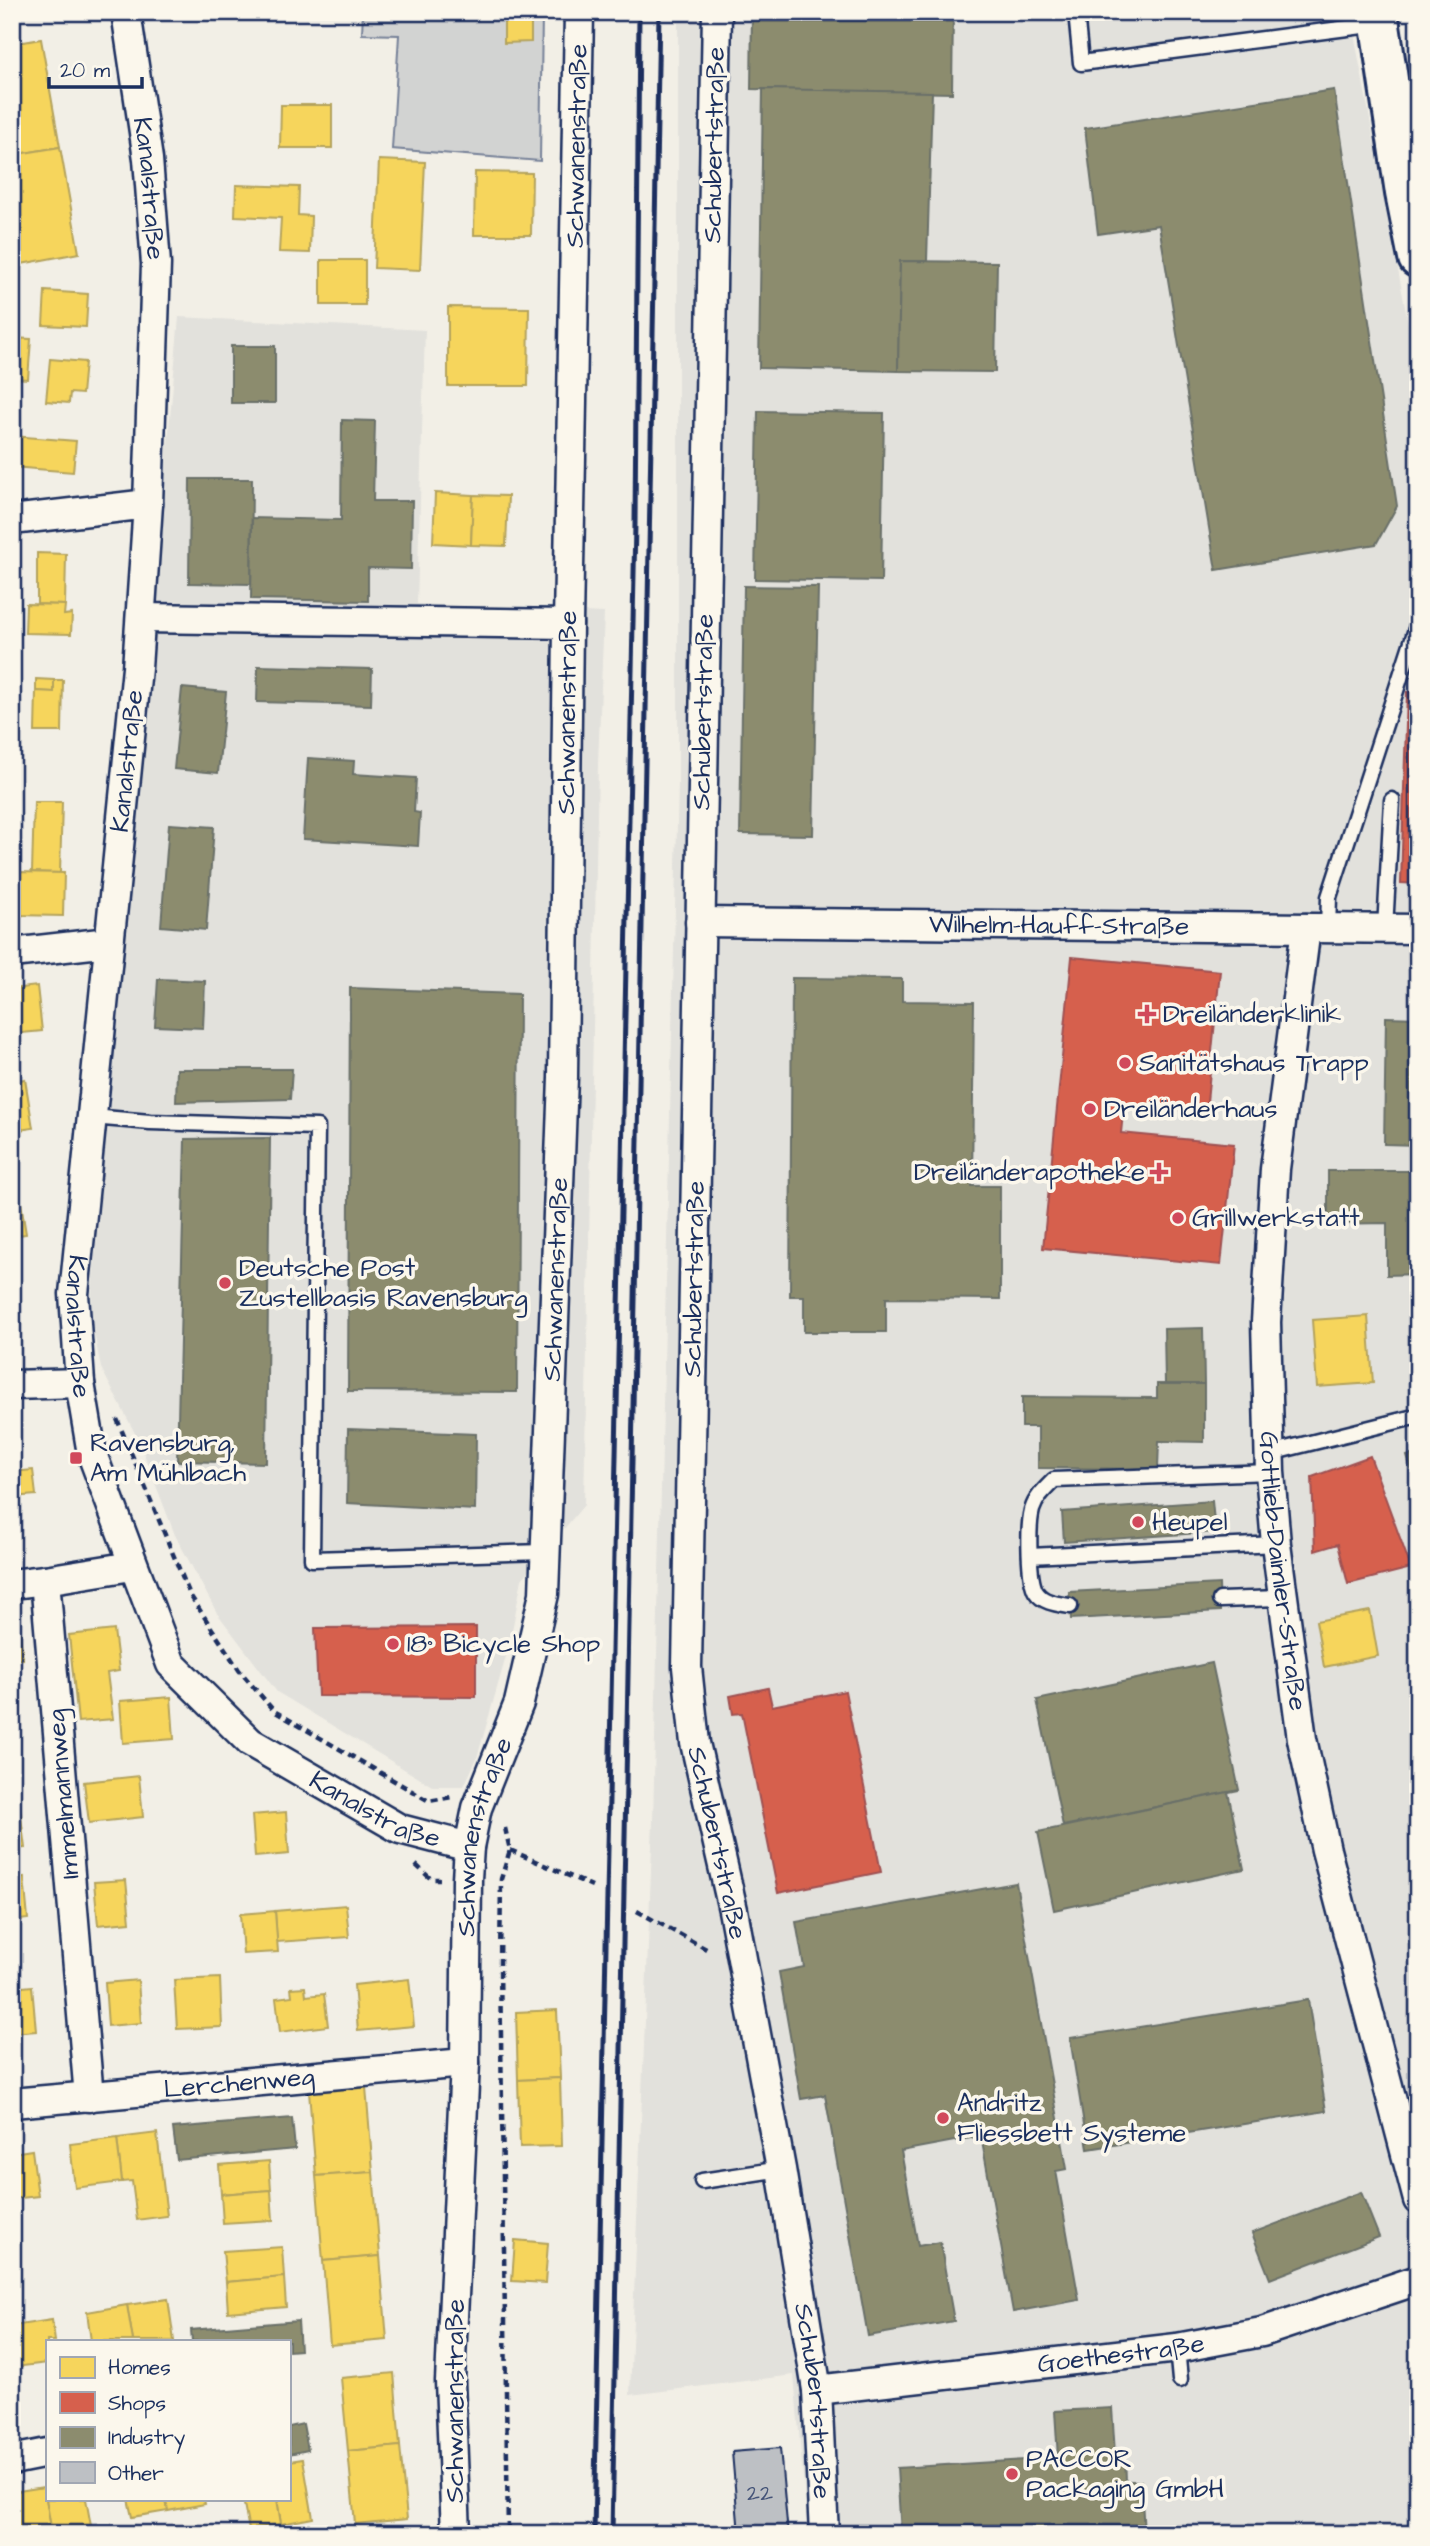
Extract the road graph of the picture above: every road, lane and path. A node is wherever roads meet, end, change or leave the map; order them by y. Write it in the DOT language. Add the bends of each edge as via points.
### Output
graph roads {
  1 [pos="126,12"];
  2 [pos="579,12"];
  3 [pos="717,12"];
  4 [pos="1076,12"];
  5 [pos="1379,18"];
  6 [pos="1418,258"];
  7 [pos="148,504"];
  8 [pos="12,520"];
  9 [pos="141,618"];
  10 [pos="1418,623"];
  11 [pos="568,624"];
  12 [pos="1392,800"];
  13 [pos="699,922"];
  14 [pos="1317,928"];
  15 [pos="1385,929"];
  16 [pos="1418,929"];
  17 [pos="109,942"];
  18 [pos="12,953"];
  19 [pos="92,1117"];
  20 [pos="80,1383"];
  21 [pos="12,1385"];
  22 [pos="1418,1416"];
  23 [pos="1270,1462"];
  24 [pos="1276,1544"];
  25 [pos="545,1552"];
  26 [pos="1030,1556"];
  27 [pos="132,1566"];
  28 [pos="45,1580"];
  29 [pos="12,1584"];
  30 [pos="1281,1598"];
  31 [pos="1220,1600"];
  32 [pos="1070,1606"];
  33 [pos="451,1797"];
  34 [pos="502,1818"];
  35 [pos="469,1847"];
  36 [pos="510,1850"];
  37 [pos="413,1862"];
  38 [pos="431,1879"];
  39 [pos="592,1886"];
  40 [pos="637,1911"];
  41 [pos="740,1955"];
  42 [pos="465,2063"];
  43 [pos="89,2097"];
  44 [pos="12,2103"];
  45 [pos="781,2169"];
  46 [pos="702,2181"];
  47 [pos="1418,2200"];
  48 [pos="1418,2280"];
  49 [pos="1177,2348"];
  50 [pos="1180,2380"];
  51 [pos="817,2390"];
  52 [pos="46,2453"];
  53 [pos="12,2460"];
  54 [pos="456,2534"];
  55 [pos="508,2534"];
  56 [pos="824,2534"];
  1 -- 7 [label="street, Kanalstraße" via="148,159 156,264"];
  2 -- 11 [label="street, Schwanenstraße"];
  3 -- 13 [label="street, Schubertstraße"];
  4 -- 5 [label="lane" via="1081,63"];
  5 -- 6 [label="main road"];
  7 -- 8 [label="street"];
  7 -- 9 [label="street, Kanalstraße"];
  9 -- 11 [label="street"];
  9 -- 17 [label="street, Kanalstraße"];
  10 -- 14 [label="lane"];
  11 -- 25 [label="street, Schwanenstraße" via="563,1077"];
  12 -- 15 [label="lane"];
  13 -- 14 [label="street, Wilhelm-Hauff-Straße"];
  13 -- 41 [label="street, Schubertstraße" via="687,1667 695,1743"];
  14 -- 15 [label="street, Wilhelm-Hauff-Straße"];
  14 -- 23 [label="street, Gottlieb-Daimler-Straße" via="1275,1169 1266,1322"];
  15 -- 16 [label="street, Wilhelm-Hauff-Straße"];
  17 -- 18 [label="street"];
  17 -- 19 [label="street, Kanalstraße"];
  19 -- 20 [label="street, Kanalstraße" via="74,1294"];
  19 -- 25 [label="lane" via="317,1127 312,1559"];
  20 -- 21 [label="street"];
  20 -- 27 [label="street, Kanalstraße" via="92,1454"];
  20 -- 33 [label="path" via="110,1403 190,1595 239,1670 274,1711 429,1801"];
  22 -- 23 [label="lane"];
  23 -- 24 [label="street, Gottlieb-Daimler-Straße"];
  23 -- 26 [label="lane" via="1054,1480 1040,1494 1032,1512"];
  24 -- 26 [label="lane"];
  24 -- 30 [label="street, Gottlieb-Daimler-Straße"];
  25 -- 35 [label="street, Schwanenstraße" via="544,1594 519,1703 477,1808"];
  26 -- 32 [label="lane" via="1037,1594 1048,1602"];
  27 -- 28 [label="street"];
  27 -- 35 [label="street, Kanalstraße" via="170,1664 250,1742 400,1829"];
  28 -- 29 [label="street"];
  28 -- 43 [label="street, Immelmannweg"];
  30 -- 31 [label="lane"];
  30 -- 47 [label="street, Gottlieb-Daimler-Straße" via="1326,1850"];
  34 -- 36 [label="path"];
  35 -- 42 [label="street, Schwanenstraße"];
  36 -- 39 [label="path"];
  36 -- 55 [label="path" via="500,1879"];
  37 -- 38 [label="path"];
  40 -- 41 [label="path" via="712,1952"];
  41 -- 45 [label="street, Schubertstraße"];
  42 -- 43 [label="street, Lerchenweg"];
  42 -- 54 [label="street, Schwanenstraße" via="450,2381"];
  43 -- 44 [label="street, Lerchenweg"];
  45 -- 46 [label="lane"];
  45 -- 51 [label="street, Schubertstraße"];
  48 -- 49 [label="street, Goethestraße" via="1262,2332"];
  49 -- 50 [label="lane"];
  49 -- 51 [label="street, Goethestraße"];
  51 -- 56 [label="street, Schubertstraße"];
  52 -- 53 [label="street"];
}
